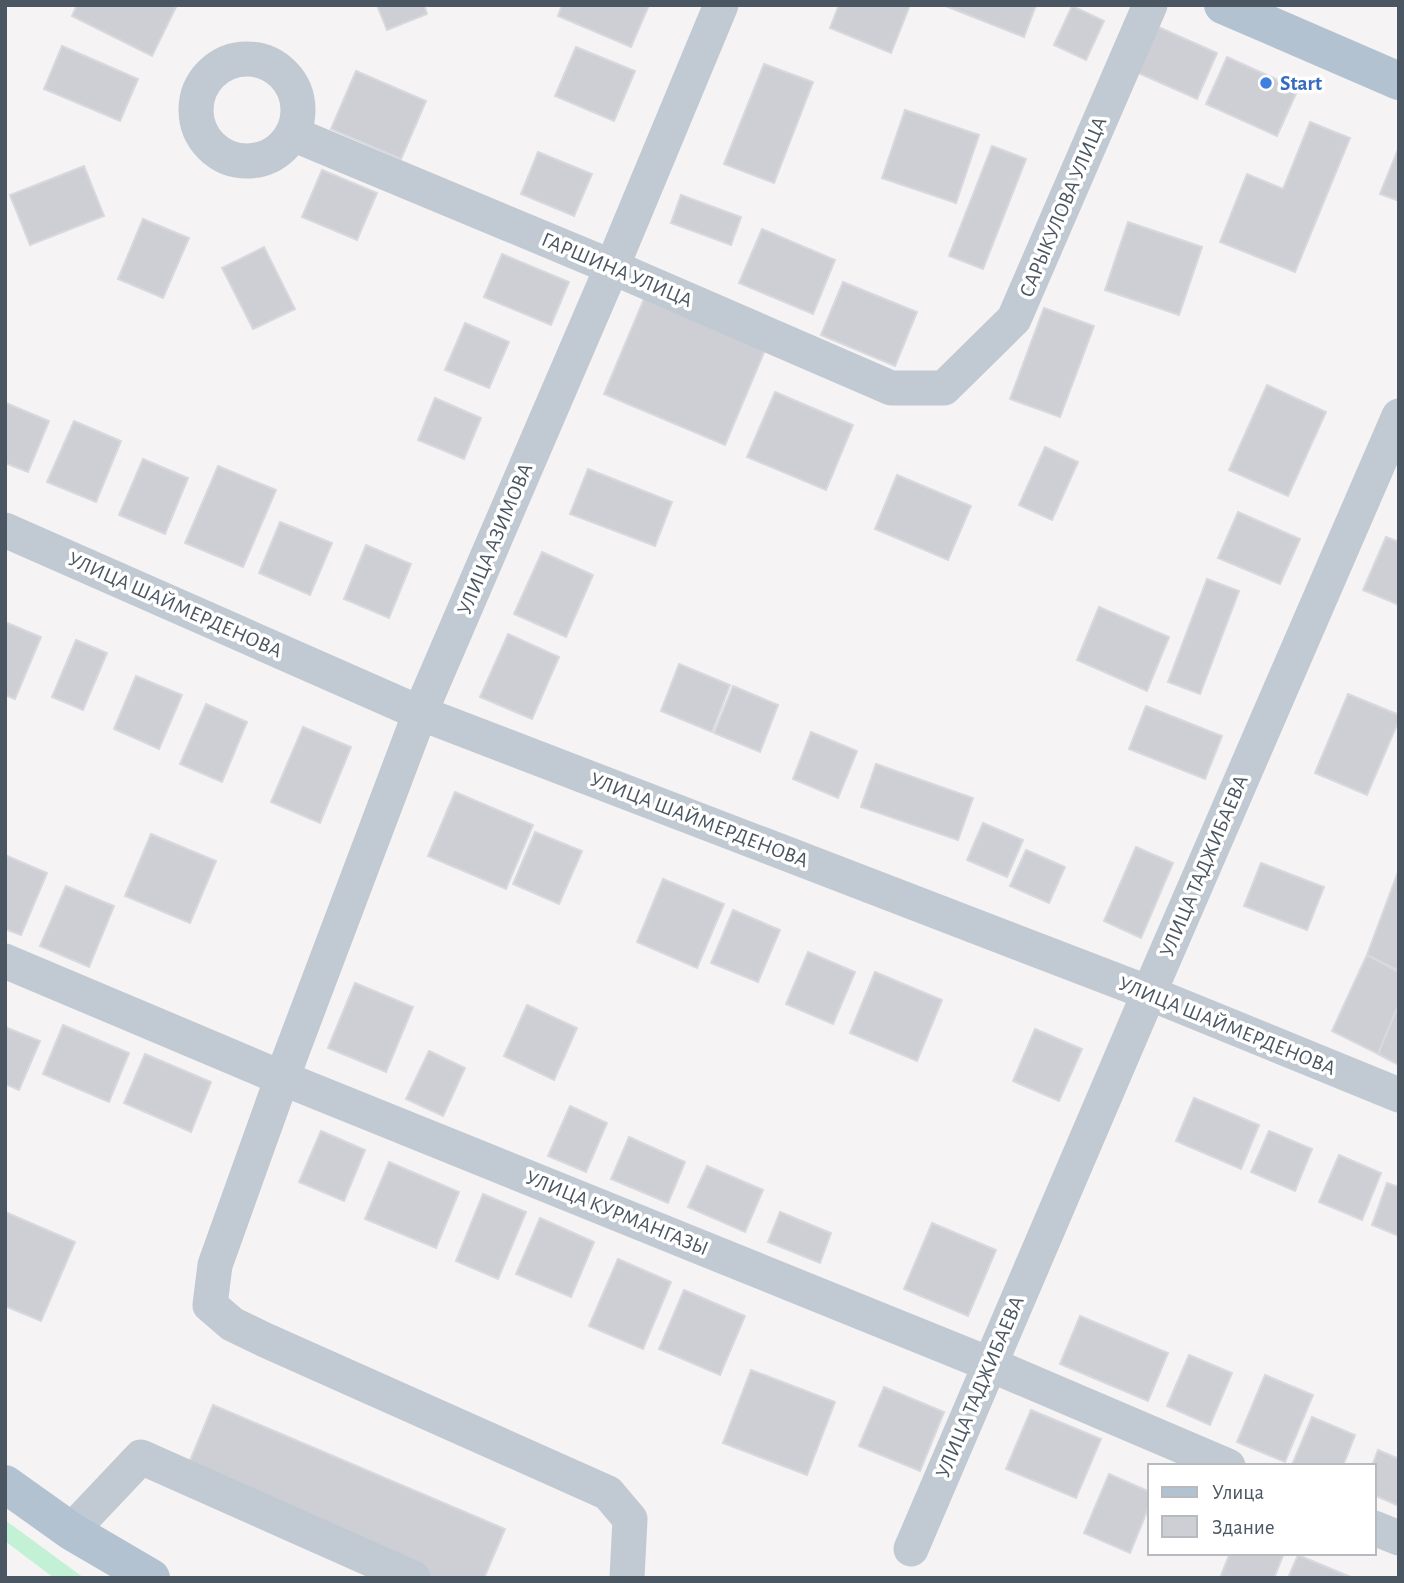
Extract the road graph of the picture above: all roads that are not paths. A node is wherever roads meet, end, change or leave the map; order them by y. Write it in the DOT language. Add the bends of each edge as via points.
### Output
graph roads {
  1 [pos="721,5"];
  2 [pos="1150,5"];
  3 [pos="1223,5"];
  4 [pos="1399,81"];
  5 [pos="293,134"];
  6 [pos="612,267"];
  7 [pos="944,388"];
  8 [pos="1399,416"];
  9 [pos="5,530"];
  10 [pos="420,713"];
  11 [pos="5,961"];
  12 [pos="1149,993"];
  13 [pos="282,1078"];
  14 [pos="1399,1095"];
  15 [pos="989,1364"];
  16 [pos="1223,1464"];
  17 [pos="5,1484"];
  18 [pos="1376,1529"];
  19 [pos="71,1531"];
  20 [pos="1399,1538"];
  21 [pos="911,1549"];
  22 [pos="151,1578"];
  23 [pos="413,1578"];
  24 [pos="627,1578"];
  1 -- 6 [label="street, УЛИЦА АЗИМОВА"];
  2 -- 7 [label="street, САРЫКУЛОВА УЛИЦА" via="1014,319"];
  3 -- 4 [label="main road"];
  5 -- 6 [label="street, ГАРШИНА УЛИЦА"];
  6 -- 7 [label="street, ГАРШИНА УЛИЦА" via="891,388"];
  6 -- 10 [label="street, УЛИЦА АЗИМОВА"];
  8 -- 12 [label="street, УЛИЦА ТАДЖИБАЕВА"];
  9 -- 10 [label="street, УЛИЦА ШАЙМЕРДЕНОВА"];
  10 -- 12 [label="street, УЛИЦА ШАЙМЕРДЕНОВА"];
  10 -- 13 [label="street, УЛИЦА АЗИМОВА"];
  11 -- 13 [label="street, УЛИЦА КУРМАНГАЗЫ"];
  12 -- 14 [label="street, УЛИЦА ШАЙМЕРДЕНОВА"];
  12 -- 15 [label="street, УЛИЦА ТАДЖИБАЕВА"];
  13 -- 15 [label="street, УЛИЦА КУРМАНГАЗЫ"];
  13 -- 24 [label="street, УЛИЦА АЗИМОВА" via="215,1265 210,1305 232,1324 265,1340 608,1493 630,1519"];
  15 -- 16 [label="street, УЛИЦА КУРМАНГАЗЫ"];
  15 -- 21 [label="street, УЛИЦА ТАДЖИБАЕВА"];
  17 -- 19 [label="main road"];
  18 -- 20 [label="street"];
  19 -- 22 [label="main road"];
  19 -- 23 [label="street" via="141,1457"];
}
